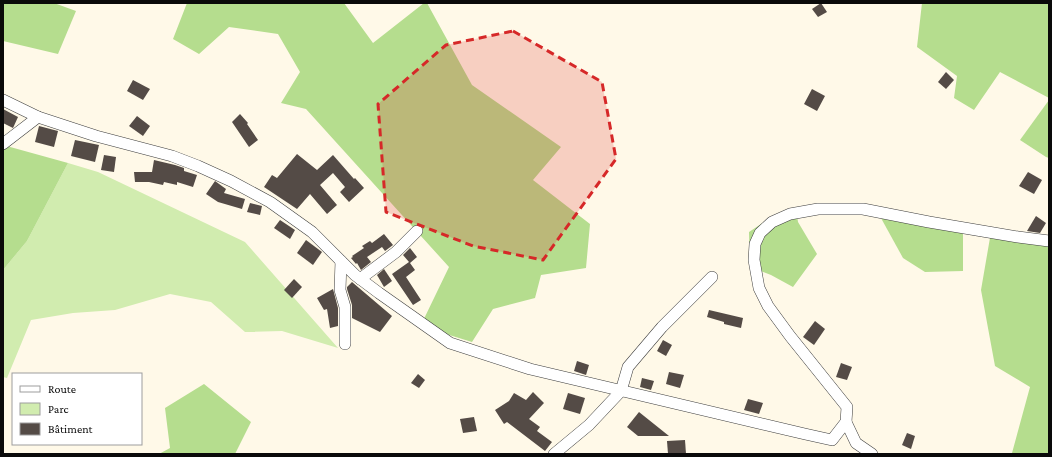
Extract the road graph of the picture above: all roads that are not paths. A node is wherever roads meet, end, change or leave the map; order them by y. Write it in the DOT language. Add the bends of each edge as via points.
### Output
graph roads {
  1 [pos="3,100"];
  2 [pos="38,117"];
  3 [pos="3,144"];
  4 [pos="417,231"];
  5 [pos="1049,241"];
  6 [pos="341,261"];
  7 [pos="712,277"];
  8 [pos="360,279"];
  9 [pos="345,344"];
  10 [pos="621,392"];
  11 [pos="846,422"];
  12 [pos="554,454"];
  13 [pos="872,454"];
  1 -- 2 [label="street"];
  2 -- 3 [label="street"];
  2 -- 6 [label="street" via="96,136 172,156 231,181 270,202 301,223"];
  4 -- 8 [label="street" via="396,252"];
  5 -- 11 [label="street" via="863,210 818,209 790,214 772,222 760,233 756,244 754,260 759,288 768,306 790,336 847,407"];
  6 -- 8 [label="street"];
  6 -- 9 [label="street" via="340,290 344,308"];
  7 -- 10 [label="street" via="662,327 628,367"];
  8 -- 10 [label="street" via="450,343 530,370"];
  10 -- 11 [label="street" via="832,440"];
  10 -- 12 [label="street" via="589,426"];
  11 -- 13 [label="street" via="856,443"];
}
